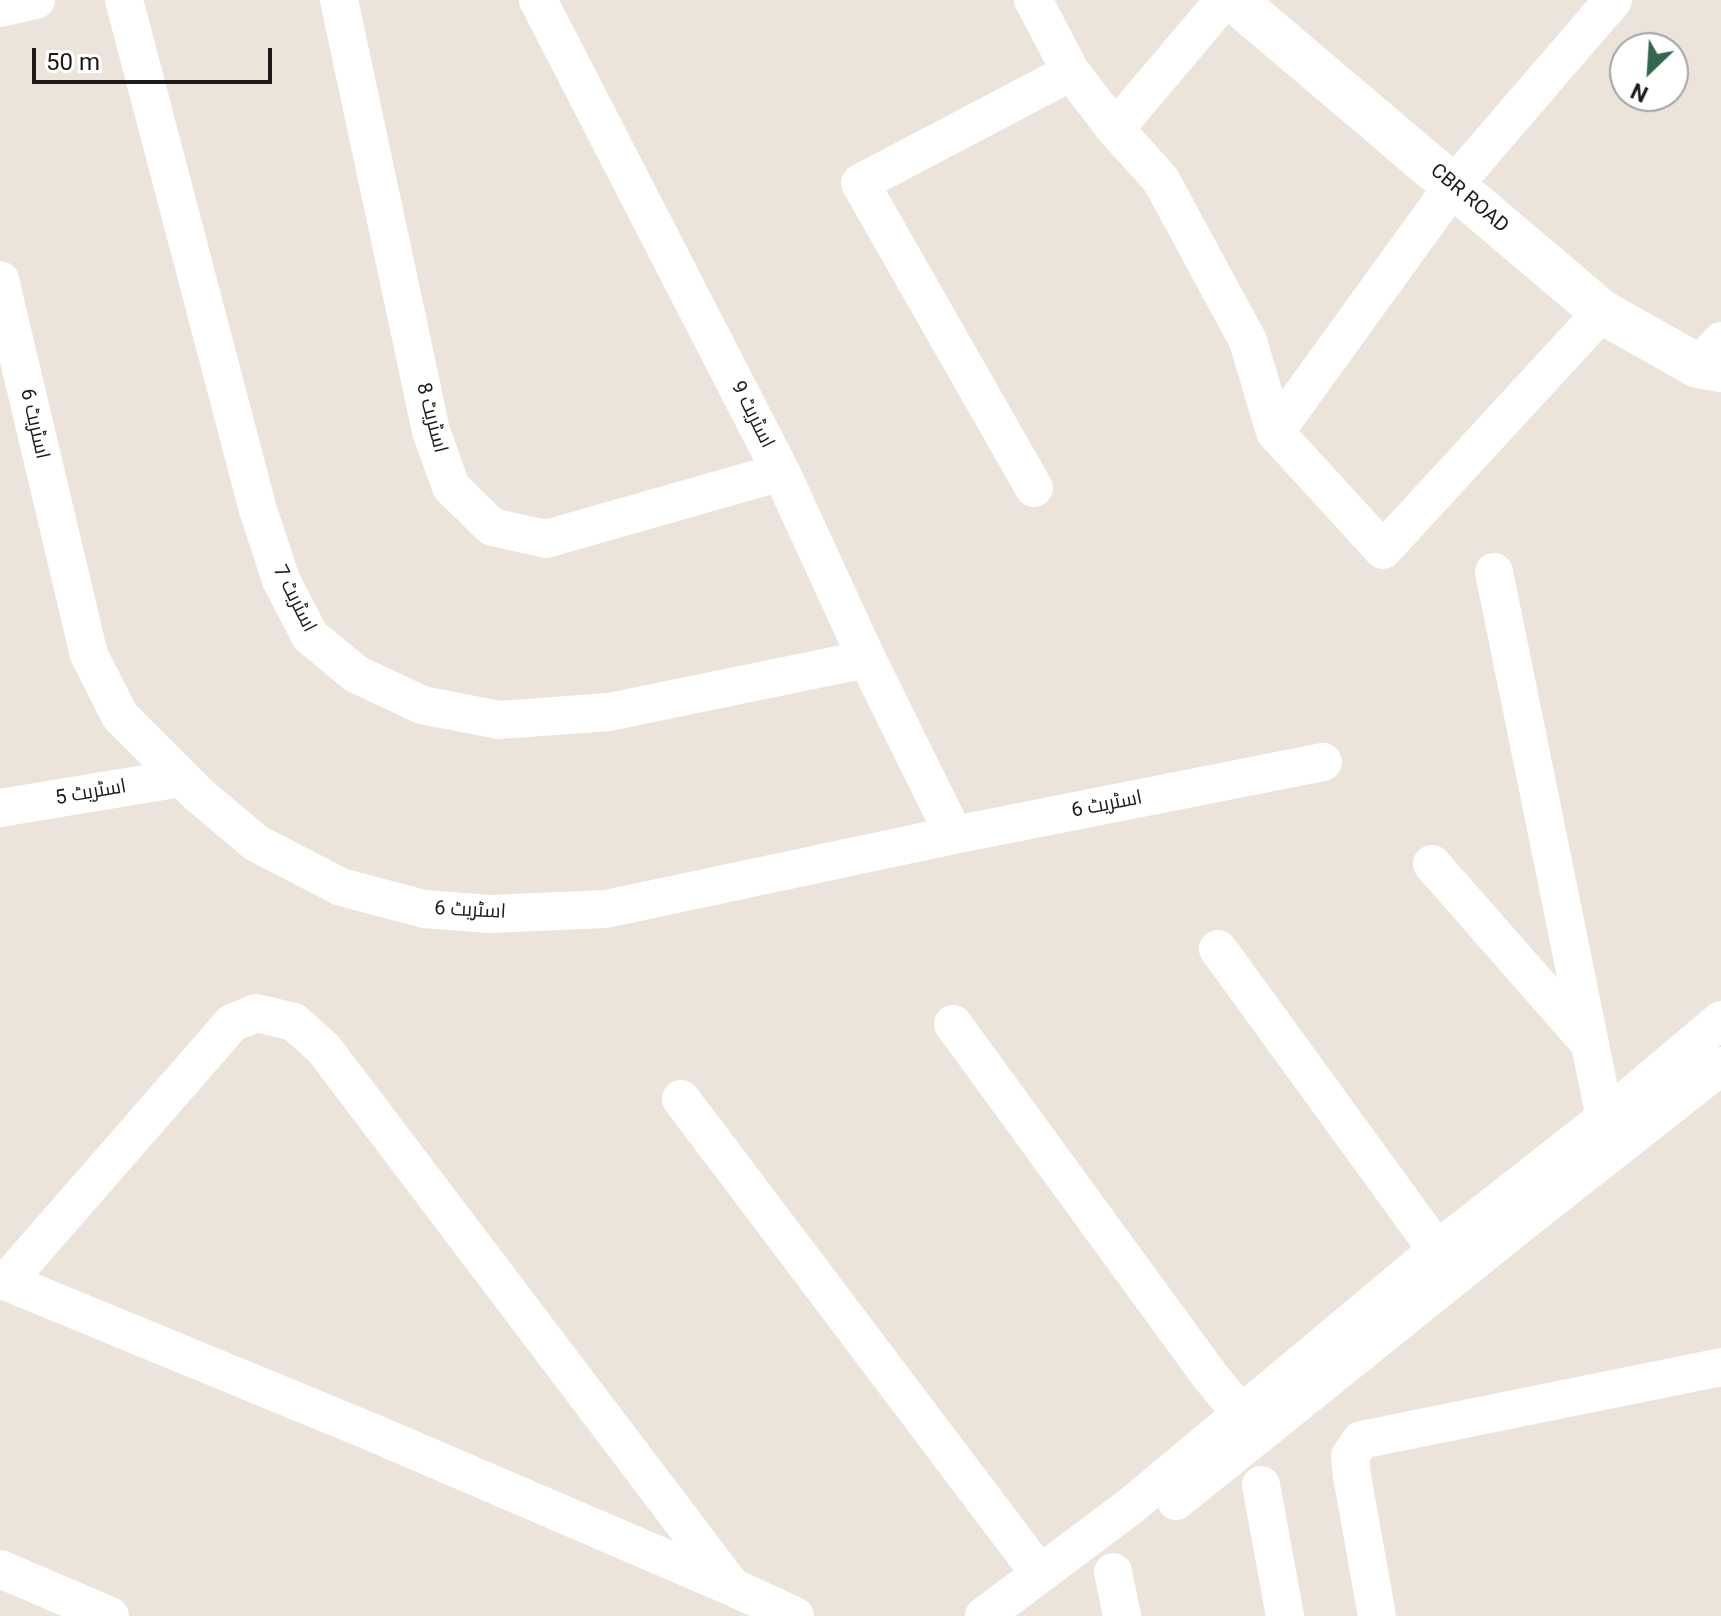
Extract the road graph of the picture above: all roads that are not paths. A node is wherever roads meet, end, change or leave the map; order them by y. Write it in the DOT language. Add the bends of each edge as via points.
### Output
graph roads {
  1 [pos="36,0"];
  2 [pos="124,0"];
  3 [pos="339,0"];
  4 [pos="538,0"];
  5 [pos="1033,0"];
  6 [pos="1224,0"];
  7 [pos="1234,0"];
  8 [pos="1613,0"];
  9 [pos="0,8"];
  10 [pos="1071,72"];
  11 [pos="1115,129"];
  12 [pos="1453,186"];
  13 [pos="0,280"];
  14 [pos="1602,312"];
  15 [pos="1713,359"];
  16 [pos="1275,432"];
  17 [pos="781,472"];
  18 [pos="1034,488"];
  19 [pos="1494,572"];
  20 [pos="867,659"];
  21 [pos="1323,762"];
  22 [pos="181,778"];
  23 [pos="0,808"];
  24 [pos="954,835"];
  25 [pos="1432,864"];
  26 [pos="1218,949"];
  27 [pos="1721,1020"];
  28 [pos="953,1024"];
  29 [pos="1592,1046"];
  30 [pos="1721,1066"];
  31 [pos="681,1099"];
  32 [pos="1605,1118"];
  33 [pos="1437,1250"];
  34 [pos="3,1281"];
  35 [pos="1721,1367"];
  36 [pos="1250,1424"];
  37 [pos="1261,1485"];
  38 [pos="0,1569"];
  39 [pos="1113,1572"];
  40 [pos="1040,1574"];
  41 [pos="732,1587"];
  42 [pos="110,1616"];
  43 [pos="795,1616"];
  44 [pos="984,1616"];
  45 [pos="1027,1616"];
  46 [pos="1122,1616"];
  47 [pos="1285,1616"];
  48 [pos="1377,1616"];
  1 -- 9 [label="street"];
  2 -- 20 [label="street, اسٹریٹ 7" via="258,510 281,580 310,636 356,674 422,705 499,720 609,712"];
  3 -- 17 [label="street, اسٹریٹ 8" via="431,431 451,487 492,527 546,539"];
  4 -- 17 [label="street, اسٹریٹ 9"];
  5 -- 10 [label="street"];
  6 -- 11 [label="street"];
  7 -- 12 [label="street, CBR ROAD"];
  8 -- 12 [label="street"];
  10 -- 11 [label="street"];
  10 -- 18 [label="street" via="860,183"];
  11 -- 16 [label="street" via="1161,180 1248,341"];
  12 -- 14 [label="street, CBR ROAD"];
  12 -- 16 [label="street"];
  13 -- 22 [label="street, اسٹریٹ 6" via="89,655 120,716"];
  14 -- 15 [label="street, CBR ROAD"];
  14 -- 16 [label="street" via="1383,550"];
  17 -- 20 [label="street, اسٹریٹ 9"];
  19 -- 29 [label="street"];
  20 -- 24 [label="street, اسٹریٹ 9"];
  21 -- 24 [label="street, اسٹریٹ 6"];
  22 -- 23 [label="street, اسٹریٹ 5"];
  22 -- 24 [label="street, اسٹریٹ 6" via="256,843 341,887 424,909 490,914 606,909"];
  25 -- 29 [label="street"];
  26 -- 33 [label="street"];
  27 -- 32 [label="street"];
  28 -- 36 [label="street"];
  29 -- 32 [label="street"];
  30 -- 36 [label="street" via="1518,1226"];
  31 -- 40 [label="street"];
  32 -- 33 [label="street"];
  33 -- 36 [label="street"];
  34 -- 41 [label="street"];
  34 -- 41 [label="street" via="232,1023 256,1013 294,1022 324,1049"];
  35 -- 48 [label="street" via="1361,1440 1350,1456"];
  36 -- 40 [label="street"];
  36 -- 45 [label="street"];
  37 -- 47 [label="street"];
  38 -- 42 [label="street"];
  39 -- 46 [label="street"];
  40 -- 44 [label="street"];
  41 -- 43 [label="street"];
}
